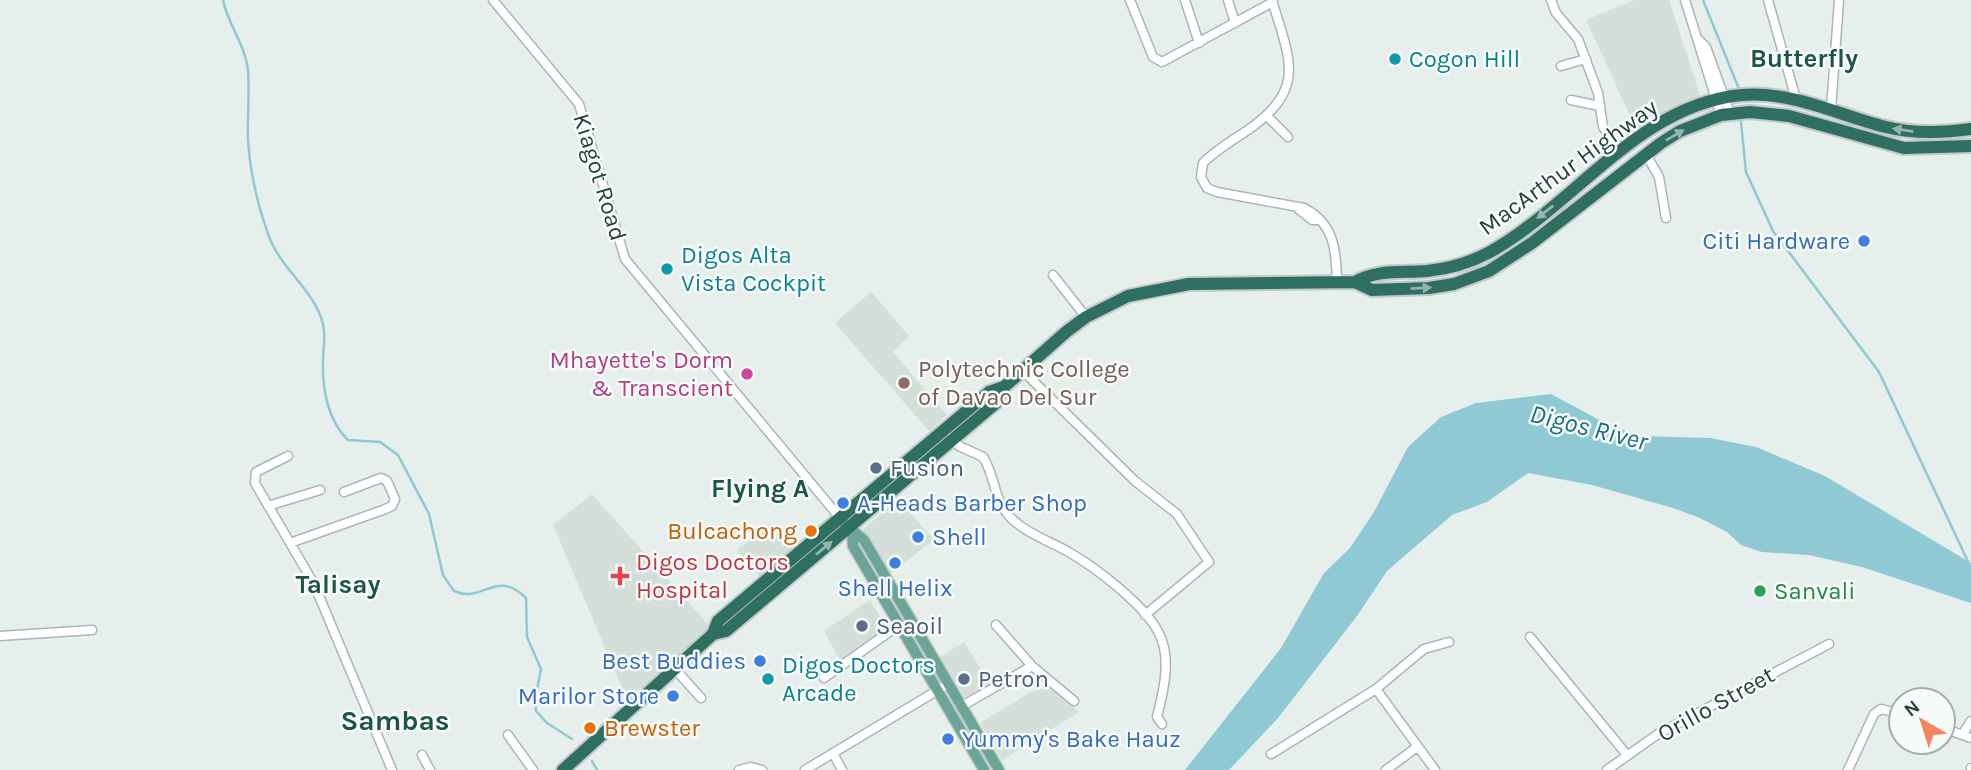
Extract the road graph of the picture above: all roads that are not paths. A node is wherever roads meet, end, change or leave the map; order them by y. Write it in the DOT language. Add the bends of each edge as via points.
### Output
graph roads {
  1 [pos="493,0"];
  2 [pos="1130,0"];
  3 [pos="1185,0"];
  4 [pos="1228,0"];
  5 [pos="1551,0"];
  6 [pos="1685,0"];
  7 [pos="1768,0"];
  8 [pos="1839,0"];
  9 [pos="1272,1"];
  10 [pos="1235,23"];
  11 [pos="1199,43"];
  12 [pos="1586,59"];
  13 [pos="1561,66"];
  14 [pos="1719,98"];
  15 [pos="1796,99"];
  16 [pos="1571,100"];
  17 [pos="1600,106"];
  18 [pos="1831,110"];
  19 [pos="1725,114"];
  20 [pos="1267,116"];
  21 [pos="1971,130"];
  22 [pos="1288,137"];
  23 [pos="1971,146"];
  24 [pos="1620,153"];
  25 [pos="1646,154"];
  26 [pos="1666,219"];
  27 [pos="1053,275"];
  28 [pos="1337,282"];
  29 [pos="1355,282"];
  30 [pos="1086,317"];
  31 [pos="1022,370"];
  32 [pos="949,435"];
  33 [pos="288,456"];
  34 [pos="320,490"];
  35 [pos="344,492"];
  36 [pos="268,506"];
  37 [pos="847,526"];
  38 [pos="290,543"];
  39 [pos="1145,615"];
  40 [pos="899,625"];
  41 [pos="996,625"];
  42 [pos="93,630"];
  43 [pos="0,636"];
  44 [pos="1530,637"];
  45 [pos="1449,642"];
  46 [pos="1829,644"];
  47 [pos="1032,666"];
  48 [pos="675,669"];
  49 [pos="824,678"];
  50 [pos="948,684"];
  51 [pos="1376,689"];
  52 [pos="937,690"];
  53 [pos="701,698"];
  54 [pos="1074,701"];
  55 [pos="962,706"];
  56 [pos="1887,710"];
  57 [pos="1971,721"];
  58 [pos="1162,724"];
  59 [pos="1957,733"];
  60 [pos="508,735"];
  61 [pos="1962,735"];
  62 [pos="1971,738"];
  63 [pos="1417,747"];
  64 [pos="833,753"];
  65 [pos="1271,754"];
  66 [pos="422,755"];
  67 [pos="1627,755"];
  68 [pos="392,770"];
  69 [pos="430,770"];
  70 [pos="533,770"];
  71 [pos="563,770"];
  72 [pos="739,770"];
  73 [pos="762,770"];
  74 [pos="805,770"];
  75 [pos="842,770"];
  76 [pos="984,770"];
  77 [pos="999,770"];
  78 [pos="1386,770"];
  79 [pos="1436,770"];
  80 [pos="1607,770"];
  81 [pos="1848,770"];
  1 -- 37 [label="street, Kiagot Road" via="579,104 625,259"];
  2 -- 11 [label="street" via="1155,60 1166,61"];
  3 -- 11 [label="street"];
  4 -- 10 [label="street"];
  5 -- 12 [label="street" via="1556,13 1574,31"];
  6 -- 14 [label="street" via="1699,40 1706,47"];
  7 -- 15 [label="street"];
  8 -- 18 [label="street"];
  9 -- 10 [label="street"];
  9 -- 20 [label="street" via="1289,74 1283,97"];
  10 -- 11 [label="street"];
  12 -- 13 [label="street"];
  12 -- 17 [label="street"];
  14 -- 15 [label="highway, MacArthur Highway" via="1755,94"];
  14 -- 19 [label="street"];
  14 -- 24 [label="highway, MacArthur Highway" via="1670,117"];
  15 -- 18 [label="highway, MacArthur Highway"];
  16 -- 17 [label="street"];
  17 -- 24 [label="street" via="1603,127"];
  21 -- 18 [label="highway, MacArthur Highway, one-way" via="1906,131"];
  19 -- 23 [label="highway, MacArthur Highway" via="1789,116 1904,148"];
  25 -- 19 [label="highway, MacArthur Highway, one-way" via="1680,131"];
  20 -- 22 [label="street"];
  20 -- 28 [label="street" via="1207,159 1200,177 1217,192 1315,214 1335,242"];
  24 -- 29 [label="highway, MacArthur Highway, one-way" via="1485,254 1430,271 1371,272"];
  25 -- 26 [label="street" via="1659,177"];
  29 -- 25 [label="highway, MacArthur Highway, one-way" via="1372,290 1429,288 1474,278 1506,263"];
  27 -- 30 [label="street"];
  28 -- 29 [label="highway, MacArthur Highway"];
  28 -- 30 [label="highway, MacArthur Highway" via="1165,286 1128,296"];
  30 -- 31 [label="highway, MacArthur Highway"];
  31 -- 32 [label="highway, MacArthur Highway" via="1004,387 989,392"];
  31 -- 39 [label="street" via="1076,425 1177,514 1209,562"];
  32 -- 37 [label="highway, MacArthur Highway"];
  32 -- 39 [label="street" via="959,446 983,457 992,487 1010,518 1092,568"];
  33 -- 36 [label="street" via="254,475"];
  34 -- 36 [label="street"];
  35 -- 38 [label="street" via="381,478 395,499 393,506"];
  36 -- 38 [label="street"];
  37 -- 40 [label="main road" via="853,546"];
  37 -- 48 [label="highway, MacArthur Highway"];
  37 -- 50 [label="main road" via="864,540"];
  38 -- 68 [label="street" via="330,619"];
  39 -- 58 [label="street" via="1162,638 1165,653 1157,717"];
  40 -- 49 [label="street"];
  40 -- 52 [label="main road"];
  41 -- 47 [label="street"];
  42 -- 43 [label="street"];
  44 -- 67 [label="street"];
  45 -- 51 [label="street" via="1424,649"];
  46 -- 67 [label="street, Orillo Street" via="1707,706"];
  47 -- 54 [label="street"];
  47 -- 55 [label="street"];
  48 -- 53 [label="street"];
  48 -- 71 [label="highway, MacArthur Highway"];
  50 -- 52 [label="street"];
  50 -- 55 [label="main road"];
  51 -- 63 [label="street"];
  51 -- 65 [label="street"];
  52 -- 64 [label="street"];
  52 -- 76 [label="main road"];
  55 -- 77 [label="main road"];
  56 -- 81 [label="street" via="1874,714"];
  57 -- 61 [label="street"];
  59 -- 61 [label="street"];
  60 -- 70 [label="street"];
  61 -- 62 [label="street"];
  63 -- 78 [label="street"];
  63 -- 79 [label="street"];
  64 -- 74 [label="street"];
  64 -- 75 [label="street"];
  66 -- 69 [label="street"];
  67 -- 80 [label="street, Orillo Street"];
  72 -- 73 [label="street"];
}
